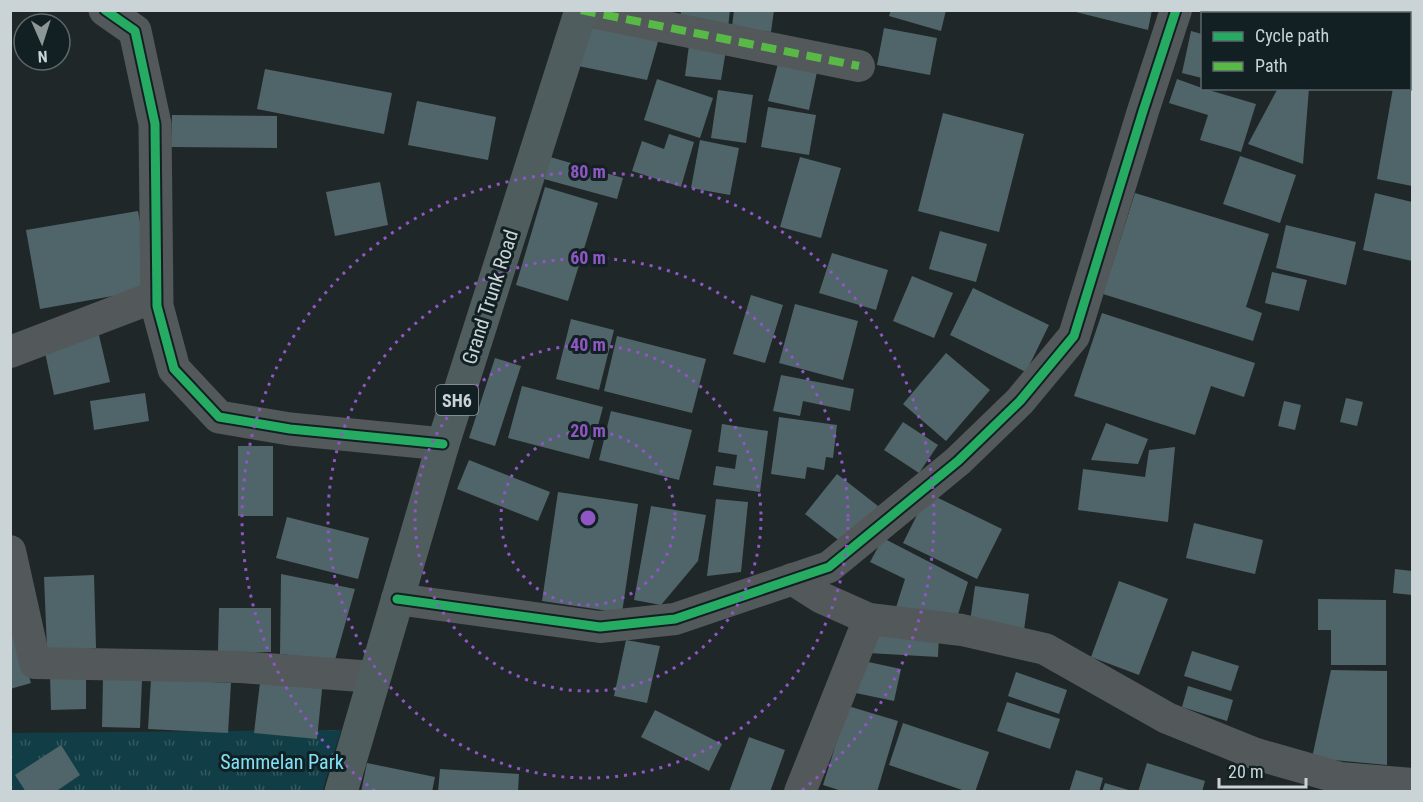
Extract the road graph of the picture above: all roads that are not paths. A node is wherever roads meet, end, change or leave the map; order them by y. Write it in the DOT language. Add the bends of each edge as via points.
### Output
graph roads {
  1 [pos="105,10"];
  2 [pos="581,10"];
  3 [pos="1176,10"];
  4 [pos="859,66"];
  5 [pos="157,296"];
  6 [pos="10,352"];
  7 [pos="443,444"];
  8 [pos="10,551"];
  9 [pos="792,579"];
  10 [pos="397,599"];
  11 [pos="869,619"];
  12 [pos="374,677"];
  13 [pos="1413,784"];
  14 [pos="341,792"];
  15 [pos="800,792"];
  1 -- 5 [label="street" via="135,31 155,124"];
  2 -- 4 [label="street"];
  2 -- 7 [label="main road, Grand Trunk Road / SH6"];
  3 -- 9 [label="street" via="1074,336 1020,401 958,461 829,567"];
  5 -- 6 [label="street"];
  5 -- 7 [label="street" via="174,369 219,417 290,429"];
  7 -- 10 [label="main road, Grand Trunk Road / SH6"];
  8 -- 12 [label="street" via="35,663 241,668"];
  9 -- 10 [label="street" via="675,619 600,627"];
  9 -- 11 [label="street" via="822,598"];
  10 -- 12 [label="main road, Grand Trunk Road / SH6"];
  11 -- 13 [label="street" via="962,630 1045,649 1167,718 1256,754 1340,778"];
  11 -- 15 [label="street"];
  12 -- 14 [label="main road, Grand Trunk Road / SH6"];
}
